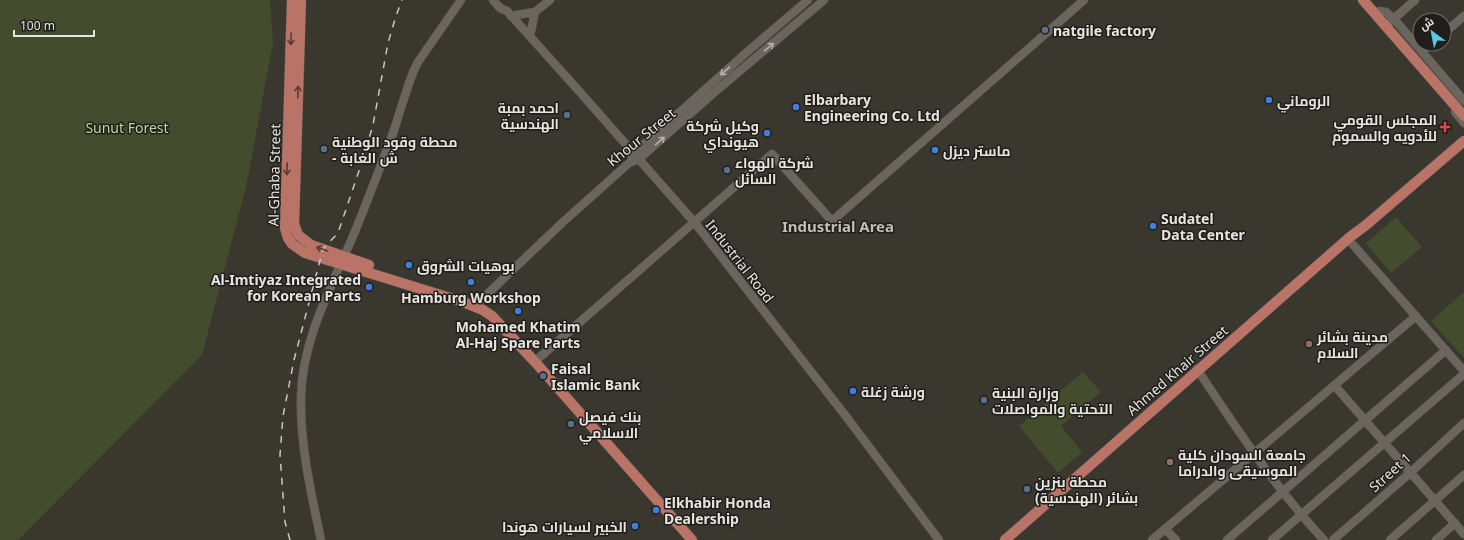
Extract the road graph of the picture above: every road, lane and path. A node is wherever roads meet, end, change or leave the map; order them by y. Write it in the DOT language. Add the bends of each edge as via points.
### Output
graph roads {
  1 [pos="292,0"];
  2 [pos="301,0"];
  3 [pos="461,0"];
  4 [pos="493,0"];
  5 [pos="501,0"];
  6 [pos="550,0"];
  7 [pos="808,0"];
  8 [pos="824,0"];
  9 [pos="1084,0"];
  10 [pos="1363,0"];
  11 [pos="1371,0"];
  12 [pos="1415,0"];
  13 [pos="535,12"];
  14 [pos="509,13"];
  15 [pos="1464,16"];
  16 [pos="1388,21"];
  17 [pos="1452,26"];
  18 [pos="530,36"];
  19 [pos="1412,43"];
  20 [pos="747,52"];
  21 [pos="1422,52"];
  22 [pos="754,60"];
  23 [pos="1464,101"];
  24 [pos="1464,106"];
  25 [pos="1464,116"];
  26 [pos="1464,123"];
  27 [pos="1464,134"];
  28 [pos="1464,141"];
  29 [pos="1459,149"];
  30 [pos="636,156"];
  31 [pos="694,223"];
  32 [pos="1349,238"];
  33 [pos="342,260"];
  34 [pos="480,301"];
  35 [pos="1416,316"];
  36 [pos="1446,350"];
  37 [pos="540,358"];
  38 [pos="1198,370"];
  39 [pos="1464,373"];
  40 [pos="1335,386"];
  41 [pos="1364,421"];
  42 [pos="1464,423"];
  43 [pos="1383,443"];
  44 [pos="1254,454"];
  45 [pos="1410,473"];
  46 [pos="1464,475"];
  47 [pos="1282,492"];
  48 [pos="1435,501"];
  49 [pos="1301,515"];
  50 [pos="1455,523"];
  51 [pos="1165,528"];
  52 [pos="1464,534"];
  53 [pos="322,540"];
  54 [pos="692,540"];
  55 [pos="700,540"];
  56 [pos="939,540"];
  57 [pos="1005,540"];
  58 [pos="1152,540"];
  59 [pos="1176,540"];
  60 [pos="1227,540"];
  61 [pos="1272,540"];
  62 [pos="1324,540"];
  63 [pos="1333,540"];
  64 [pos="1390,540"];
  65 [pos="1436,540"];
  1 -- 33 [label="main road, Al-Ghaba Street, one-way" via="286,232 292,244 300,250 314,256"];
  33 -- 2 [label="main road, one-way" via="305,241 298,235 294,224"];
  3 -- 33 [label="street" via="414,70 393,132"];
  4 -- 14 [label="street"];
  5 -- 14 [label="street"];
  6 -- 13 [label="street"];
  7 -- 20 [label="street"];
  22 -- 8 [label="street, Khour Street, one-way"];
  9 -- 31 [label="street" via="832,220 772,154"];
  10 -- 16 [label="main road"];
  11 -- 16 [label="main road"];
  12 -- 16 [label="street"];
  13 -- 14 [label="street"];
  13 -- 18 [label="street"];
  14 -- 18 [label="street, Industrial Road"];
  15 -- 17 [label="street"];
  16 -- 19 [label="street"];
  16 -- 24 [label="main road"];
  16 -- 25 [label="main road"];
  16 -- 26 [label="street" via="1383,28"];
  18 -- 30 [label="street, Industrial Road"];
  20 -- 22 [label="street"];
  20 -- 30 [label="street, one-way"];
  21 -- 23 [label="street"];
  30 -- 22 [label="street, Khour Street, one-way"];
  27 -- 32 [label="main road, Ahmed Khair Street" via="1358,226"];
  28 -- 29 [label="main road, Ahmed Khair Street"];
  29 -- 32 [label="main road, Ahmed Khair Street"];
  30 -- 31 [label="street, Industrial Road"];
  30 -- 34 [label="street, Khour Street"];
  31 -- 37 [label="street"];
  31 -- 56 [label="street, Industrial Road" via="845,415"];
  32 -- 35 [label="street"];
  32 -- 38 [label="main road, Ahmed Khair Street"];
  33 -- 34 [label="main road"];
  33 -- 53 [label="street" via="307,351 301,389 303,447"];
  33 -- 54 [label="main road, Al-Ghaba Street" via="463,302 492,316"];
  34 -- 37 [label="main road" via="498,313"];
  35 -- 36 [label="street"];
  35 -- 40 [label="street"];
  36 -- 39 [label="street"];
  36 -- 41 [label="street"];
  37 -- 55 [label="main road"];
  38 -- 44 [label="street"];
  38 -- 57 [label="main road, Ahmed Khair Street"];
  39 -- 43 [label="street"];
  40 -- 41 [label="street"];
  40 -- 44 [label="street"];
  41 -- 43 [label="street"];
  41 -- 47 [label="street"];
  42 -- 45 [label="street, Street 1"];
  43 -- 45 [label="street"];
  43 -- 49 [label="street"];
  44 -- 47 [label="street"];
  44 -- 51 [label="street"];
  45 -- 48 [label="street"];
  45 -- 63 [label="street, Street 1"];
  46 -- 48 [label="street"];
  47 -- 49 [label="street"];
  47 -- 60 [label="street"];
  48 -- 50 [label="street"];
  48 -- 64 [label="street"];
  49 -- 61 [label="street"];
  49 -- 62 [label="street"];
  50 -- 52 [label="street"];
  50 -- 65 [label="street"];
  51 -- 58 [label="street"];
  51 -- 59 [label="street"];
}
